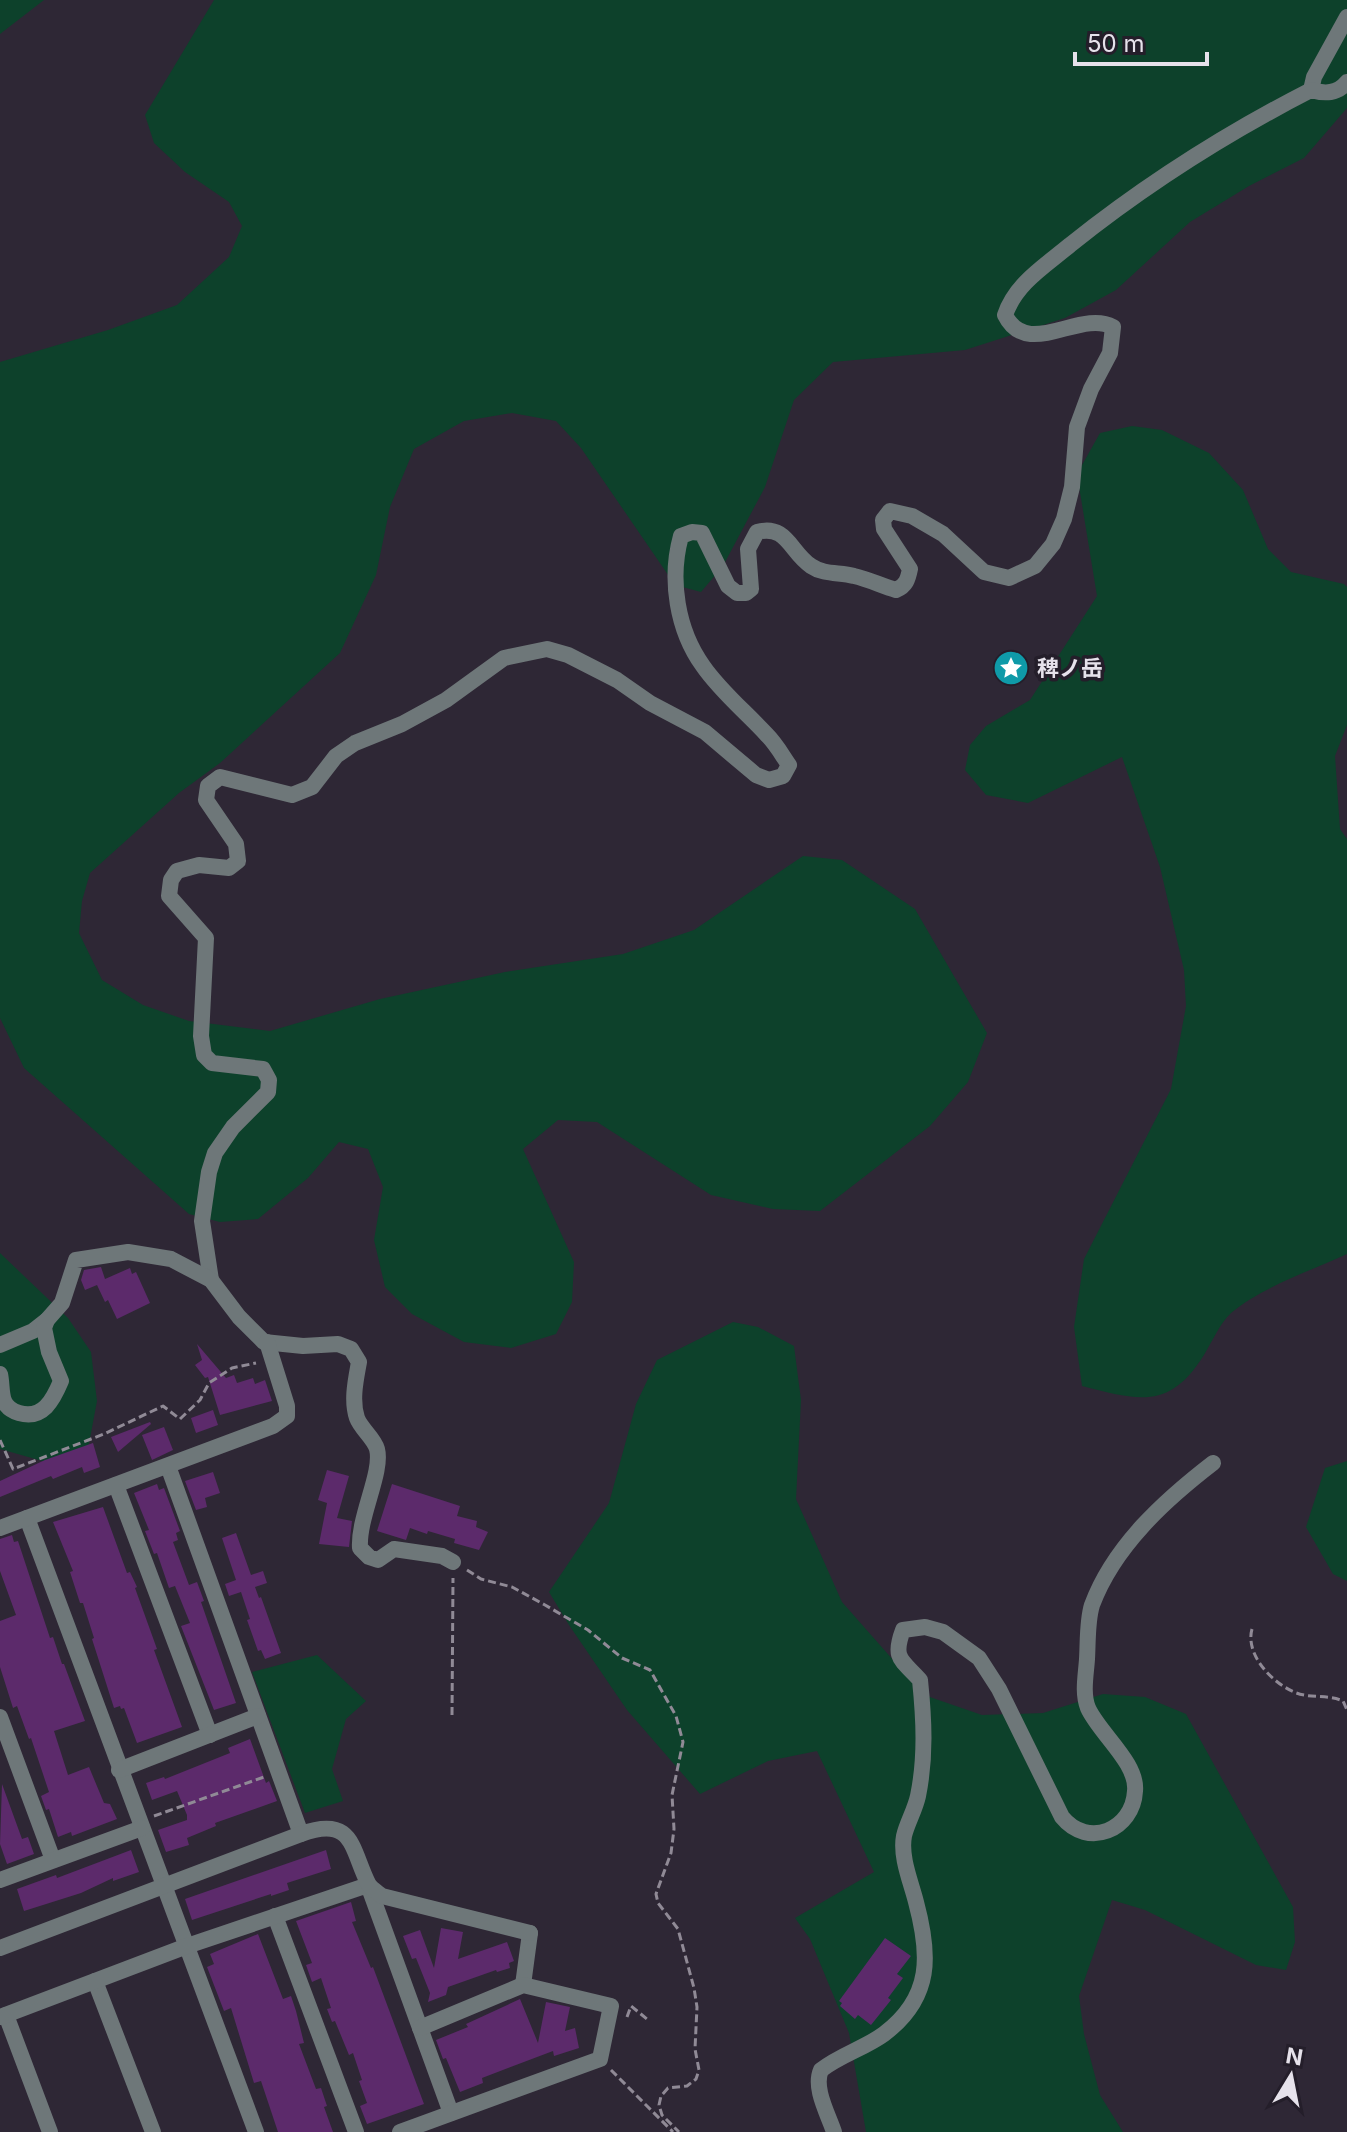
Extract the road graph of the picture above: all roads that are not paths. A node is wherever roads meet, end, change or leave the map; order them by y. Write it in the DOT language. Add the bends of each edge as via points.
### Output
graph roads {
  1 [pos="1347,17"];
  2 [pos="1347,82"];
  3 [pos="1311,90"];
  4 [pos="211,1280"];
  5 [pos="47,1320"];
  6 [pos="267,1342"];
  7 [pos="0,1345"];
  8 [pos="0,1374"];
  9 [pos="1213,1463"];
  10 [pos="168,1466"];
  11 [pos="116,1485"];
  12 [pos="27,1518"];
  13 [pos="0,1528"];
  14 [pos="453,1562"];
  15 [pos="258,1716"];
  16 [pos="0,1717"];
  17 [pos="210,1735"];
  18 [pos="119,1770"];
  19 [pos="140,1824"];
  20 [pos="301,1834"];
  21 [pos="53,1860"];
  22 [pos="0,1880"];
  23 [pos="368,1885"];
  24 [pos="164,1887"];
  25 [pos="275,1916"];
  26 [pos="187,1946"];
  27 [pos="0,1948"];
  28 [pos="95,1981"];
  29 [pos="523,1985"];
  30 [pos="3,2016"];
  31 [pos="420,2028"];
  32 [pos="451,2113"];
  33 [pos="50,2132"];
  34 [pos="153,2132"];
  35 [pos="256,2132"];
  36 [pos="356,2132"];
  37 [pos="400,2132"];
  38 [pos="834,2132"];
  1 -- 3 [label="street"];
  2 -- 3 [label="street" via="1340,90"];
  3 -- 4 [label="street" via="1241,126 1118,206 1024,282 1010,301 1005,315 1020,333 1104,322 1113,327 1110,353 1077,427 1064,519 1035,566 1009,578 984,572 933,528 890,511 884,529 910,569 901,588 811,566 779,532 769,529 757,532 748,549 751,589 737,593 728,586 702,533 681,536 673,571 689,642 703,666 770,737 789,765 783,776 769,780 756,775 705,732 617,680 547,649 504,658 446,700 355,743 336,756 312,787 292,795 220,777 208,786 206,800 236,844 238,861 229,868 199,865 177,871 169,896 206,938 204,1055 212,1063 263,1069 269,1080 268,1092 233,1127 209,1172 202,1221"];
  4 -- 5 [label="street" via="171,1259 128,1252 76,1260 62,1303"];
  4 -- 6 [label="street" via="239,1317"];
  5 -- 7 [label="street"];
  5 -- 8 [label="street" via="49,1352 61,1381 53,1400 28,1416 11,1411"];
  6 -- 10 [label="street" via="287,1416"];
  6 -- 14 [label="street" via="338,1344 351,1349 359,1362 357,1418 378,1449 360,1548 378,1560 394,1549"];
  9 -- 38 [label="street" via="1133,1537 1091,1608 1084,1687 1088,1707 1133,1774 1136,1788 1129,1815 1115,1825 1098,1834 1071,1827 979,1658 943,1632 925,1627 903,1630 897,1646 900,1660 920,1680 924,1720 918,1797 904,1836 904,1854 922,1924 926,1969 904,2014 884,2034 821,2070 821,2093"];
  10 -- 11 [label="street"];
  10 -- 15 [label="street"];
  11 -- 12 [label="street"];
  11 -- 17 [label="street"];
  12 -- 13 [label="street"];
  12 -- 18 [label="street"];
  15 -- 17 [label="street"];
  15 -- 20 [label="street"];
  16 -- 21 [label="street"];
  17 -- 18 [label="street"];
  18 -- 19 [label="street"];
  19 -- 21 [label="street"];
  19 -- 24 [label="street"];
  20 -- 23 [label="street" via="329,1829 343,1833 352,1842"];
  20 -- 24 [label="street"];
  21 -- 22 [label="street"];
  23 -- 25 [label="street"];
  23 -- 29 [label="street" via="382,1896 530,1933"];
  23 -- 31 [label="street"];
  24 -- 26 [label="street"];
  24 -- 27 [label="street"];
  25 -- 26 [label="street"];
  25 -- 36 [label="street"];
  26 -- 28 [label="street"];
  26 -- 35 [label="street"];
  28 -- 30 [label="street"];
  28 -- 34 [label="street"];
  29 -- 31 [label="street"];
  29 -- 32 [label="street" via="611,2006 600,2059"];
  30 -- 33 [label="street"];
  31 -- 32 [label="street"];
  32 -- 37 [label="street"];
}
